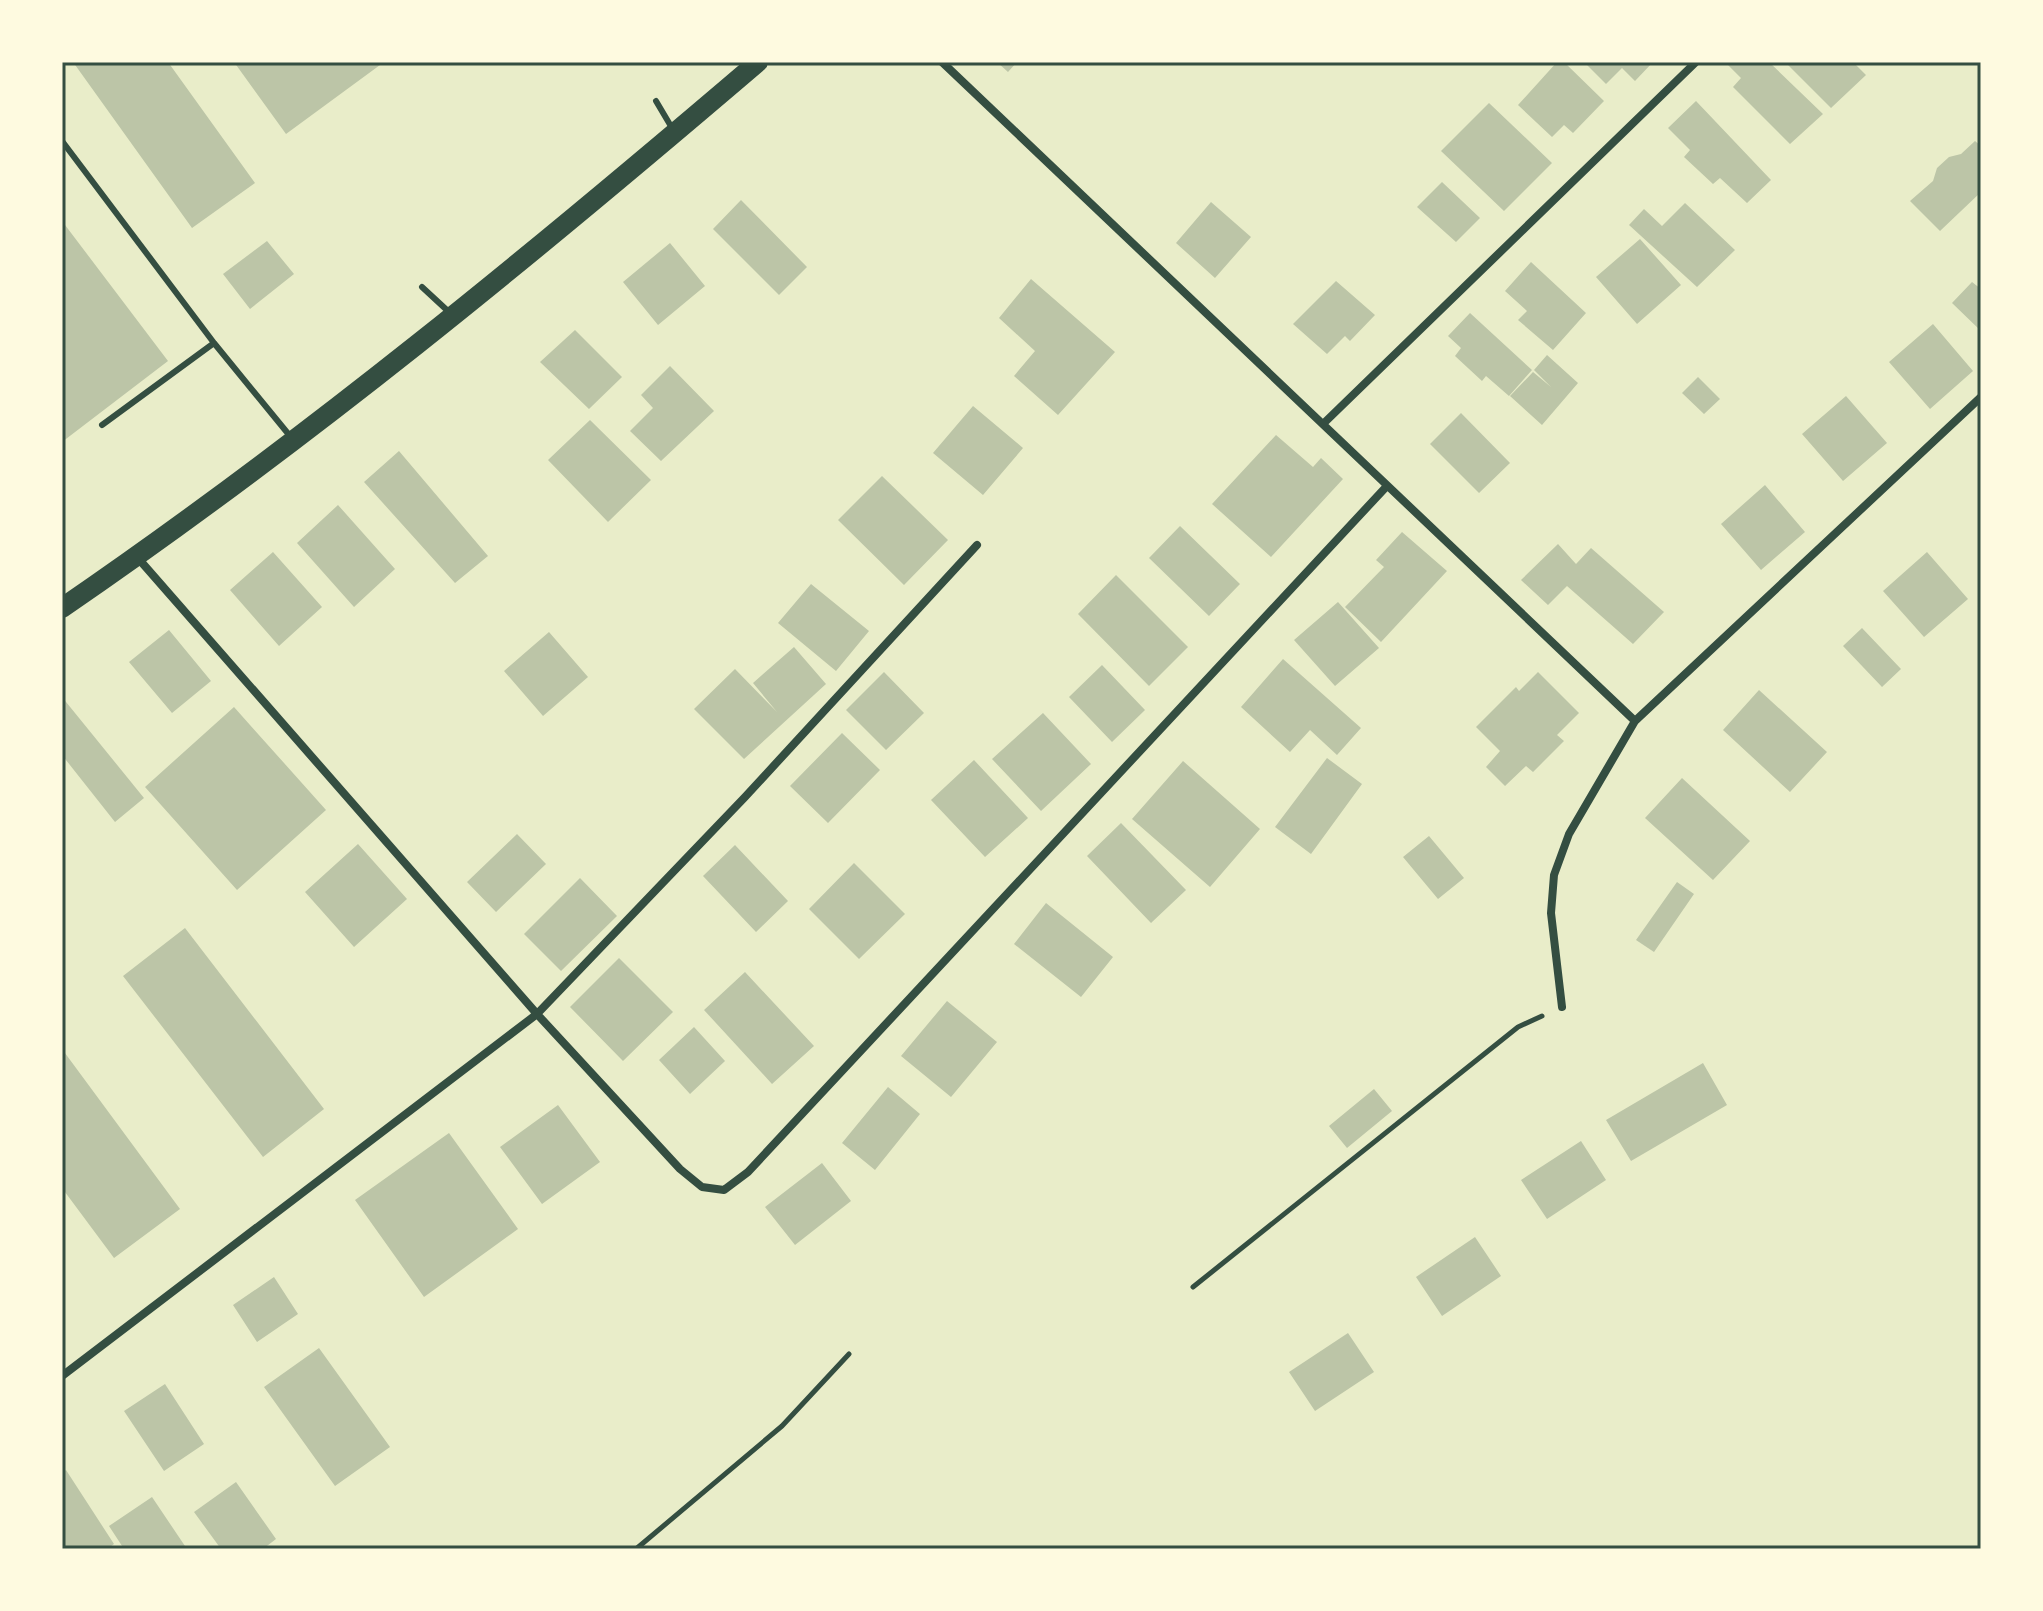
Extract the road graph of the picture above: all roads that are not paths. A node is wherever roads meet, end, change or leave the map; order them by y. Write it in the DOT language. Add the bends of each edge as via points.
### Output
graph roads {
  1 [pos="758,62"];
  2 [pos="942,62"];
  3 [pos="1696,62"];
  4 [pos="656,101"];
  5 [pos="676,135"];
  6 [pos="62,141"];
  7 [pos="422,287"];
  8 [pos="455,317"];
  9 [pos="214,343"];
  10 [pos="1981,397"];
  11 [pos="1323,424"];
  12 [pos="102,425"];
  13 [pos="295,442"];
  14 [pos="1386,487"];
  15 [pos="977,545"];
  16 [pos="137,557"];
  17 [pos="62,608"];
  18 [pos="1635,721"];
  19 [pos="1562,1007"];
  20 [pos="537,1014"];
  21 [pos="62,1376"];
  1 -- 5 [label="main road"];
  2 -- 11 [label="street"];
  3 -- 11 [label="street"];
  4 -- 5 [label="lane"];
  5 -- 8 [label="main road"];
  6 -- 9 [label="lane"];
  7 -- 8 [label="lane"];
  8 -- 13 [label="main road"];
  9 -- 12 [label="lane"];
  9 -- 13 [label="lane"];
  10 -- 18 [label="street"];
  11 -- 14 [label="street"];
  13 -- 16 [label="main road"];
  14 -- 18 [label="street"];
  14 -- 20 [label="street" via="748,1172 724,1190 702,1187 680,1169"];
  15 -- 20 [label="street"];
  16 -- 17 [label="main road"];
  16 -- 20 [label="street"];
  18 -- 19 [label="street" via="1569,834 1554,875 1551,913"];
  20 -- 21 [label="street"];
}
